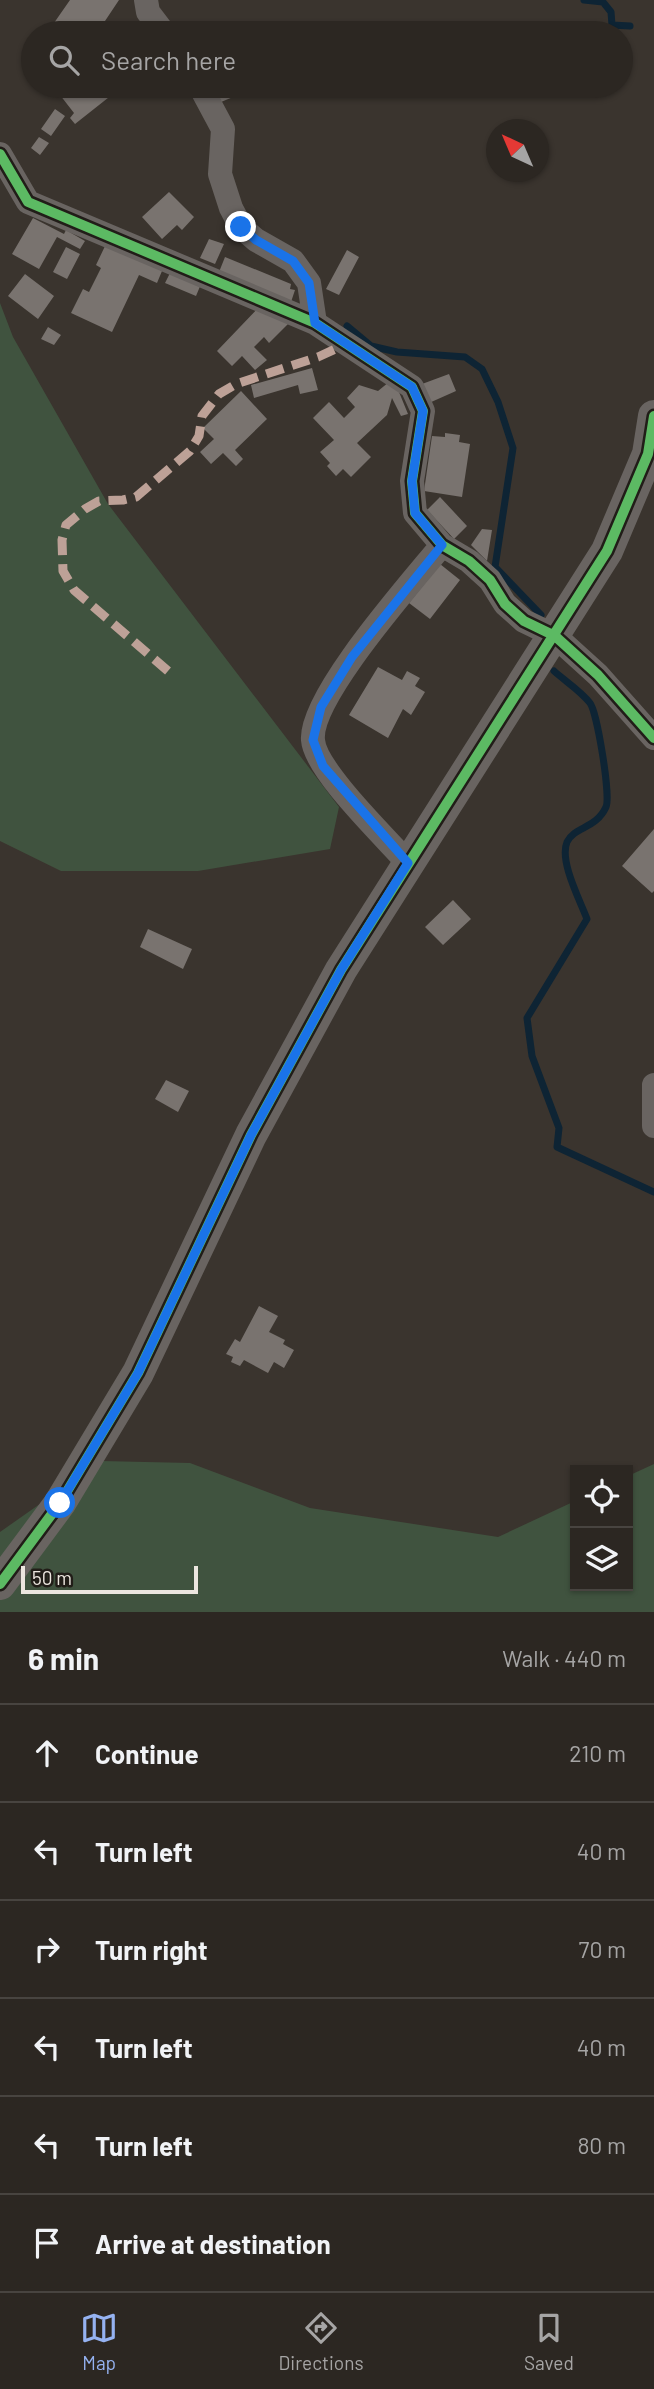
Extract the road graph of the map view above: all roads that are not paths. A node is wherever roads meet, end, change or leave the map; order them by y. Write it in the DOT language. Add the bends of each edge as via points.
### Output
graph roads {
  1 [pos="146,0"];
  2 [pos="155,21"];
  3 [pos="206,98"];
  4 [pos="0,153"];
  5 [pos="315,323"];
  6 [pos="654,416"];
  7 [pos="442,545"];
  8 [pos="555,636"];
  9 [pos="654,738"];
  10 [pos="408,863"];
  11 [pos="654,1084"];
  12 [pos="654,1126"];
  13 [pos="0,1584"];
  1 -- 2 [label="street"];
  3 -- 5 [label="street" via="223,129 220,174 231,208 241,227 256,240 293,261 309,283"];
  4 -- 5 [label="street" via="28,202"];
  5 -- 7 [label="street" via="412,387 423,411 412,481 415,513"];
  6 -- 8 [label="street" via="648,454 607,551"];
  7 -- 8 [label="street" via="490,580 505,604 524,621"];
  7 -- 10 [label="street" via="352,657 321,707 313,740 323,766"];
  8 -- 9 [label="street" via="598,675"];
  8 -- 10 [label="street"];
  10 -- 13 [label="street" via="341,970 251,1135 138,1373 60,1503"];
  11 -- 12 [label="street"];
}
